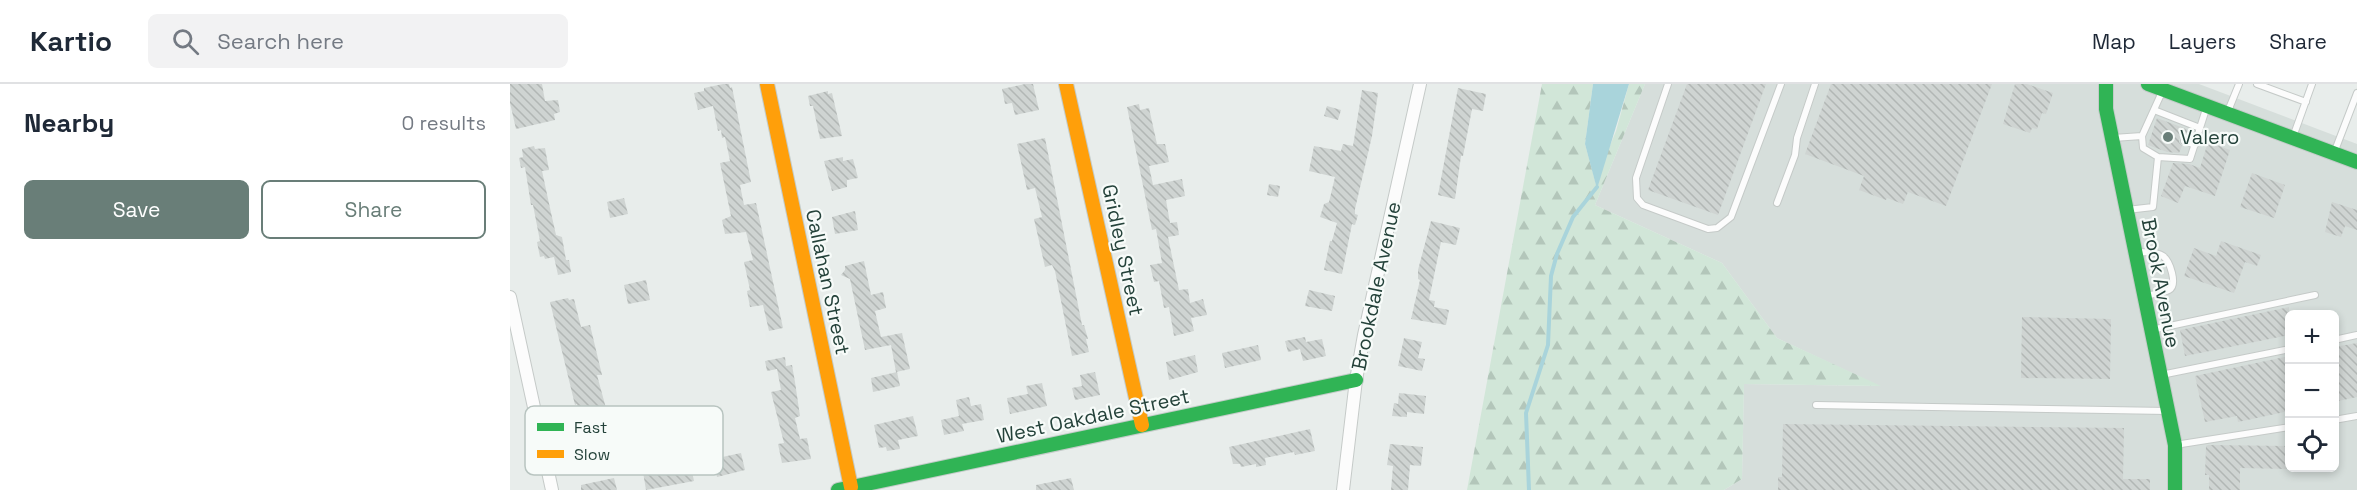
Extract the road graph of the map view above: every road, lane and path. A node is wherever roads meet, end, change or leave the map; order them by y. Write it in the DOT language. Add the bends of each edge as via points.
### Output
graph roads {
  1 [pos="767,84"];
  2 [pos="1066,84"];
  3 [pos="1420,84"];
  4 [pos="1668,84"];
  5 [pos="1781,84"];
  6 [pos="1815,84"];
  7 [pos="2106,84"];
  8 [pos="2148,84"];
  9 [pos="2239,84"];
  10 [pos="2257,84"];
  11 [pos="2312,84"];
  12 [pos="2163,90"];
  13 [pos="2357,93"];
  14 [pos="2306,102"];
  15 [pos="2207,106"];
  16 [pos="2154,110"];
  17 [pos="2227,113"];
  18 [pos="2200,128"];
  19 [pos="2142,136"];
  20 [pos="2113,138"];
  21 [pos="2293,138"];
  22 [pos="2184,141"];
  23 [pos="2194,145"];
  24 [pos="2334,153"];
  25 [pos="2158,157"];
  26 [pos="2357,162"];
  27 [pos="1777,204"];
  28 [pos="2127,210"];
  29 [pos="2135,252"];
  30 [pos="2315,295"];
  31 [pos="2144,296"];
  32 [pos="510,297"];
  33 [pos="2151,330"];
  34 [pos="2357,335"];
  35 [pos="2339,339"];
  36 [pos="2285,350"];
  37 [pos="2160,375"];
  38 [pos="1356,380"];
  39 [pos="1816,405"];
  40 [pos="534,406"];
  41 [pos="2168,411"];
  42 [pos="2357,416"];
  43 [pos="2339,419"];
  44 [pos="1142,425"];
  45 [pos="2285,428"];
  46 [pos="2175,445"];
  47 [pos="549,475"];
  48 [pos="844,489"];
  49 [pos="552,490"];
  50 [pos="1343,490"];
  51 [pos="2175,490"];
  1 -- 48 [label="street, Callahan Street"];
  2 -- 44 [label="street, Gridley Street"];
  3 -- 38 [label="street, Brookdale Avenue"];
  4 -- 5 [label="lane" via="1636,178 1637,198 1643,205 1708,229 1717,228 1731,217"];
  6 -- 27 [label="lane"];
  7 -- 20 [label="street, Brook Avenue"];
  8 -- 12 [label="street"];
  9 -- 17 [label="lane"];
  10 -- 14 [label="lane"];
  11 -- 14 [label="lane"];
  12 -- 15 [label="street"];
  12 -- 16 [label="lane"];
  13 -- 24 [label="lane"];
  14 -- 21 [label="lane"];
  15 -- 17 [label="street"];
  15 -- 18 [label="lane"];
  16 -- 18 [label="lane"];
  16 -- 19 [label="lane" via="2149,130"];
  17 -- 21 [label="street"];
  18 -- 23 [label="lane"];
  19 -- 20 [label="lane"];
  19 -- 25 [label="lane" via="2143,148"];
  20 -- 28 [label="street, Brook Avenue"];
  21 -- 24 [label="street"];
  22 -- 23 [label="lane"];
  23 -- 25 [label="lane" via="2190,159"];
  24 -- 26 [label="street"];
  25 -- 28 [label="lane" via="2153,207"];
  28 -- 29 [label="street, Brook Avenue"];
  29 -- 31 [label="street, Brook Avenue"];
  29 -- 31 [label="lane" via="2163,256 2174,284 2166,292"];
  30 -- 33 [label="lane"];
  31 -- 33 [label="street, Brook Avenue"];
  32 -- 40 [label="street"];
  33 -- 37 [label="street, Brook Avenue"];
  34 -- 35 [label="lane"];
  36 -- 37 [label="lane"];
  37 -- 41 [label="street, Brook Avenue"];
  38 -- 44 [label="street, West Oakdale Street"];
  38 -- 50 [label="street, Brookdale Avenue"];
  39 -- 41 [label="lane"];
  41 -- 46 [label="street, Brook Avenue"];
  42 -- 43 [label="lane"];
  44 -- 48 [label="street, West Oakdale Street"];
  45 -- 46 [label="lane"];
  46 -- 51 [label="street, Brook Avenue"];
  47 -- 49 [label="street"];
}
